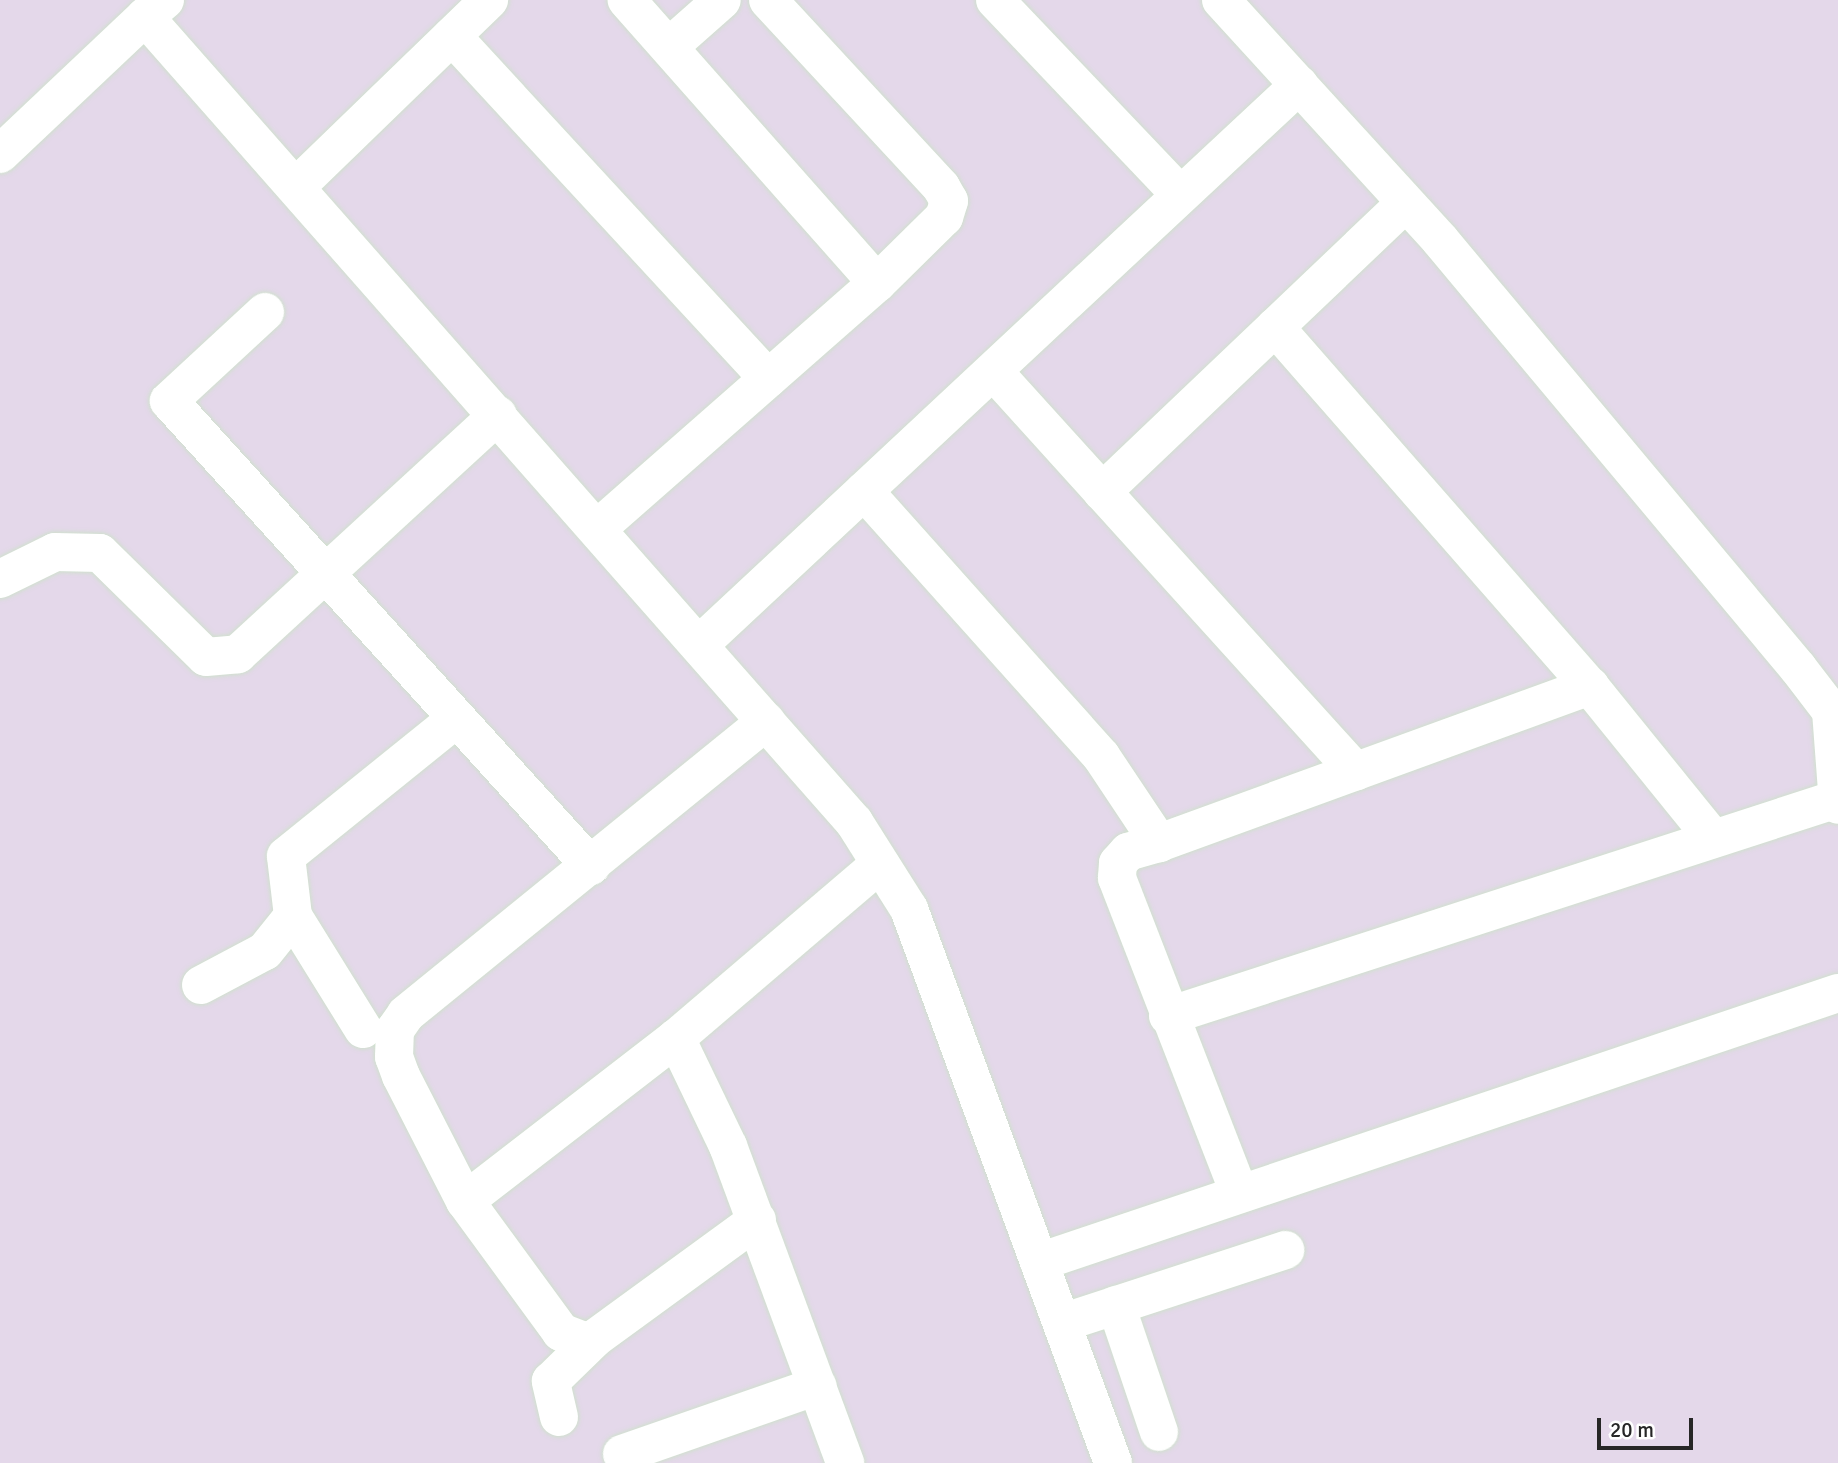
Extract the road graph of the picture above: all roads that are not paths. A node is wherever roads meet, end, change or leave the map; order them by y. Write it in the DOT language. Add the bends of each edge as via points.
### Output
graph roads {
  1 [pos="489,0"];
  2 [pos="626,0"];
  3 [pos="722,0"];
  4 [pos="768,0"];
  5 [pos="995,0"];
  6 [pos="1220,0"];
  7 [pos="155,9"];
  8 [pos="452,36"];
  9 [pos="670,46"];
  10 [pos="1298,85"];
  11 [pos="0,154"];
  12 [pos="296,187"];
  13 [pos="1181,195"];
  14 [pos="1406,203"];
  15 [pos="877,283"];
  16 [pos="265,312"];
  17 [pos="1275,327"];
  18 [pos="994,372"];
  19 [pos="768,379"];
  20 [pos="498,415"];
  21 [pos="864,491"];
  22 [pos="1102,492"];
  23 [pos="597,529"];
  24 [pos="326,573"];
  25 [pos="0,579"];
  26 [pos="699,645"];
  27 [pos="1590,686"];
  28 [pos="1835,710"];
  29 [pos="456,719"];
  30 [pos="766,721"];
  31 [pos="1356,772"];
  32 [pos="1837,799"];
  33 [pos="1838,805"];
  34 [pos="1712,837"];
  35 [pos="1158,843"];
  36 [pos="880,864"];
  37 [pos="592,866"];
  38 [pos="293,916"];
  39 [pos="201,985"];
  40 [pos="1838,993"];
  41 [pos="1168,1016"];
  42 [pos="363,1029"];
  43 [pos="676,1038"];
  44 [pos="1239,1193"];
  45 [pos="465,1201"];
  46 [pos="757,1220"];
  47 [pos="1284,1250"];
  48 [pos="1039,1262"];
  49 [pos="1116,1305"];
  50 [pos="1062,1323"];
  51 [pos="594,1339"];
  52 [pos="817,1386"];
  53 [pos="559,1417"];
  54 [pos="1159,1432"];
  55 [pos="622,1454"];
  56 [pos="845,1463"];
  57 [pos="1113,1463"];
  1 -- 8 [label="street"];
  2 -- 9 [label="street"];
  3 -- 9 [label="street"];
  4 -- 15 [label="street" via="949,201 944,217"];
  5 -- 13 [label="street"];
  6 -- 10 [label="street"];
  7 -- 11 [label="street"];
  7 -- 12 [label="street"];
  8 -- 12 [label="street"];
  8 -- 19 [label="street"];
  9 -- 15 [label="street"];
  10 -- 13 [label="street"];
  10 -- 14 [label="street"];
  12 -- 20 [label="street"];
  13 -- 18 [label="street"];
  14 -- 17 [label="street"];
  14 -- 28 [label="street"];
  15 -- 19 [label="street"];
  16 -- 24 [label="street" via="169,401"];
  17 -- 22 [label="street"];
  17 -- 27 [label="street"];
  18 -- 21 [label="street"];
  18 -- 22 [label="street"];
  19 -- 23 [label="street"];
  20 -- 23 [label="street"];
  20 -- 24 [label="street"];
  21 -- 26 [label="street"];
  21 -- 35 [label="street" via="1101,756"];
  22 -- 31 [label="street"];
  23 -- 26 [label="street"];
  24 -- 25 [label="street" via="238,654 218,659 206,657 191,644 100,554 55,552"];
  24 -- 29 [label="street"];
  26 -- 30 [label="street"];
  27 -- 31 [label="street"];
  27 -- 34 [label="street"];
  28 -- 32 [label="street"];
  29 -- 37 [label="street"];
  29 -- 38 [label="street" via="286,856"];
  30 -- 36 [label="street" via="854,822"];
  30 -- 37 [label="street"];
  31 -- 35 [label="street"];
  32 -- 33 [label="street"];
  32 -- 34 [label="street"];
  34 -- 41 [label="street"];
  35 -- 41 [label="street" via="1128,852 1118,863 1117,878"];
  36 -- 43 [label="street"];
  36 -- 48 [label="street" via="909,909"];
  37 -- 45 [label="street" via="406,1014 395,1030 394,1057 401,1076"];
  38 -- 39 [label="street" via="265,951"];
  38 -- 42 [label="street"];
  40 -- 44 [label="street"];
  41 -- 44 [label="street"];
  43 -- 45 [label="street"];
  43 -- 46 [label="street" via="728,1146"];
  44 -- 48 [label="street"];
  45 -- 51 [label="street" via="561,1332 572,1339"];
  46 -- 51 [label="street"];
  46 -- 52 [label="street"];
  47 -- 49 [label="street"];
  48 -- 50 [label="street"];
  49 -- 50 [label="street"];
  49 -- 54 [label="street"];
  50 -- 57 [label="street"];
  51 -- 53 [label="street" via="551,1381"];
  52 -- 55 [label="street"];
  52 -- 56 [label="street"];
}
